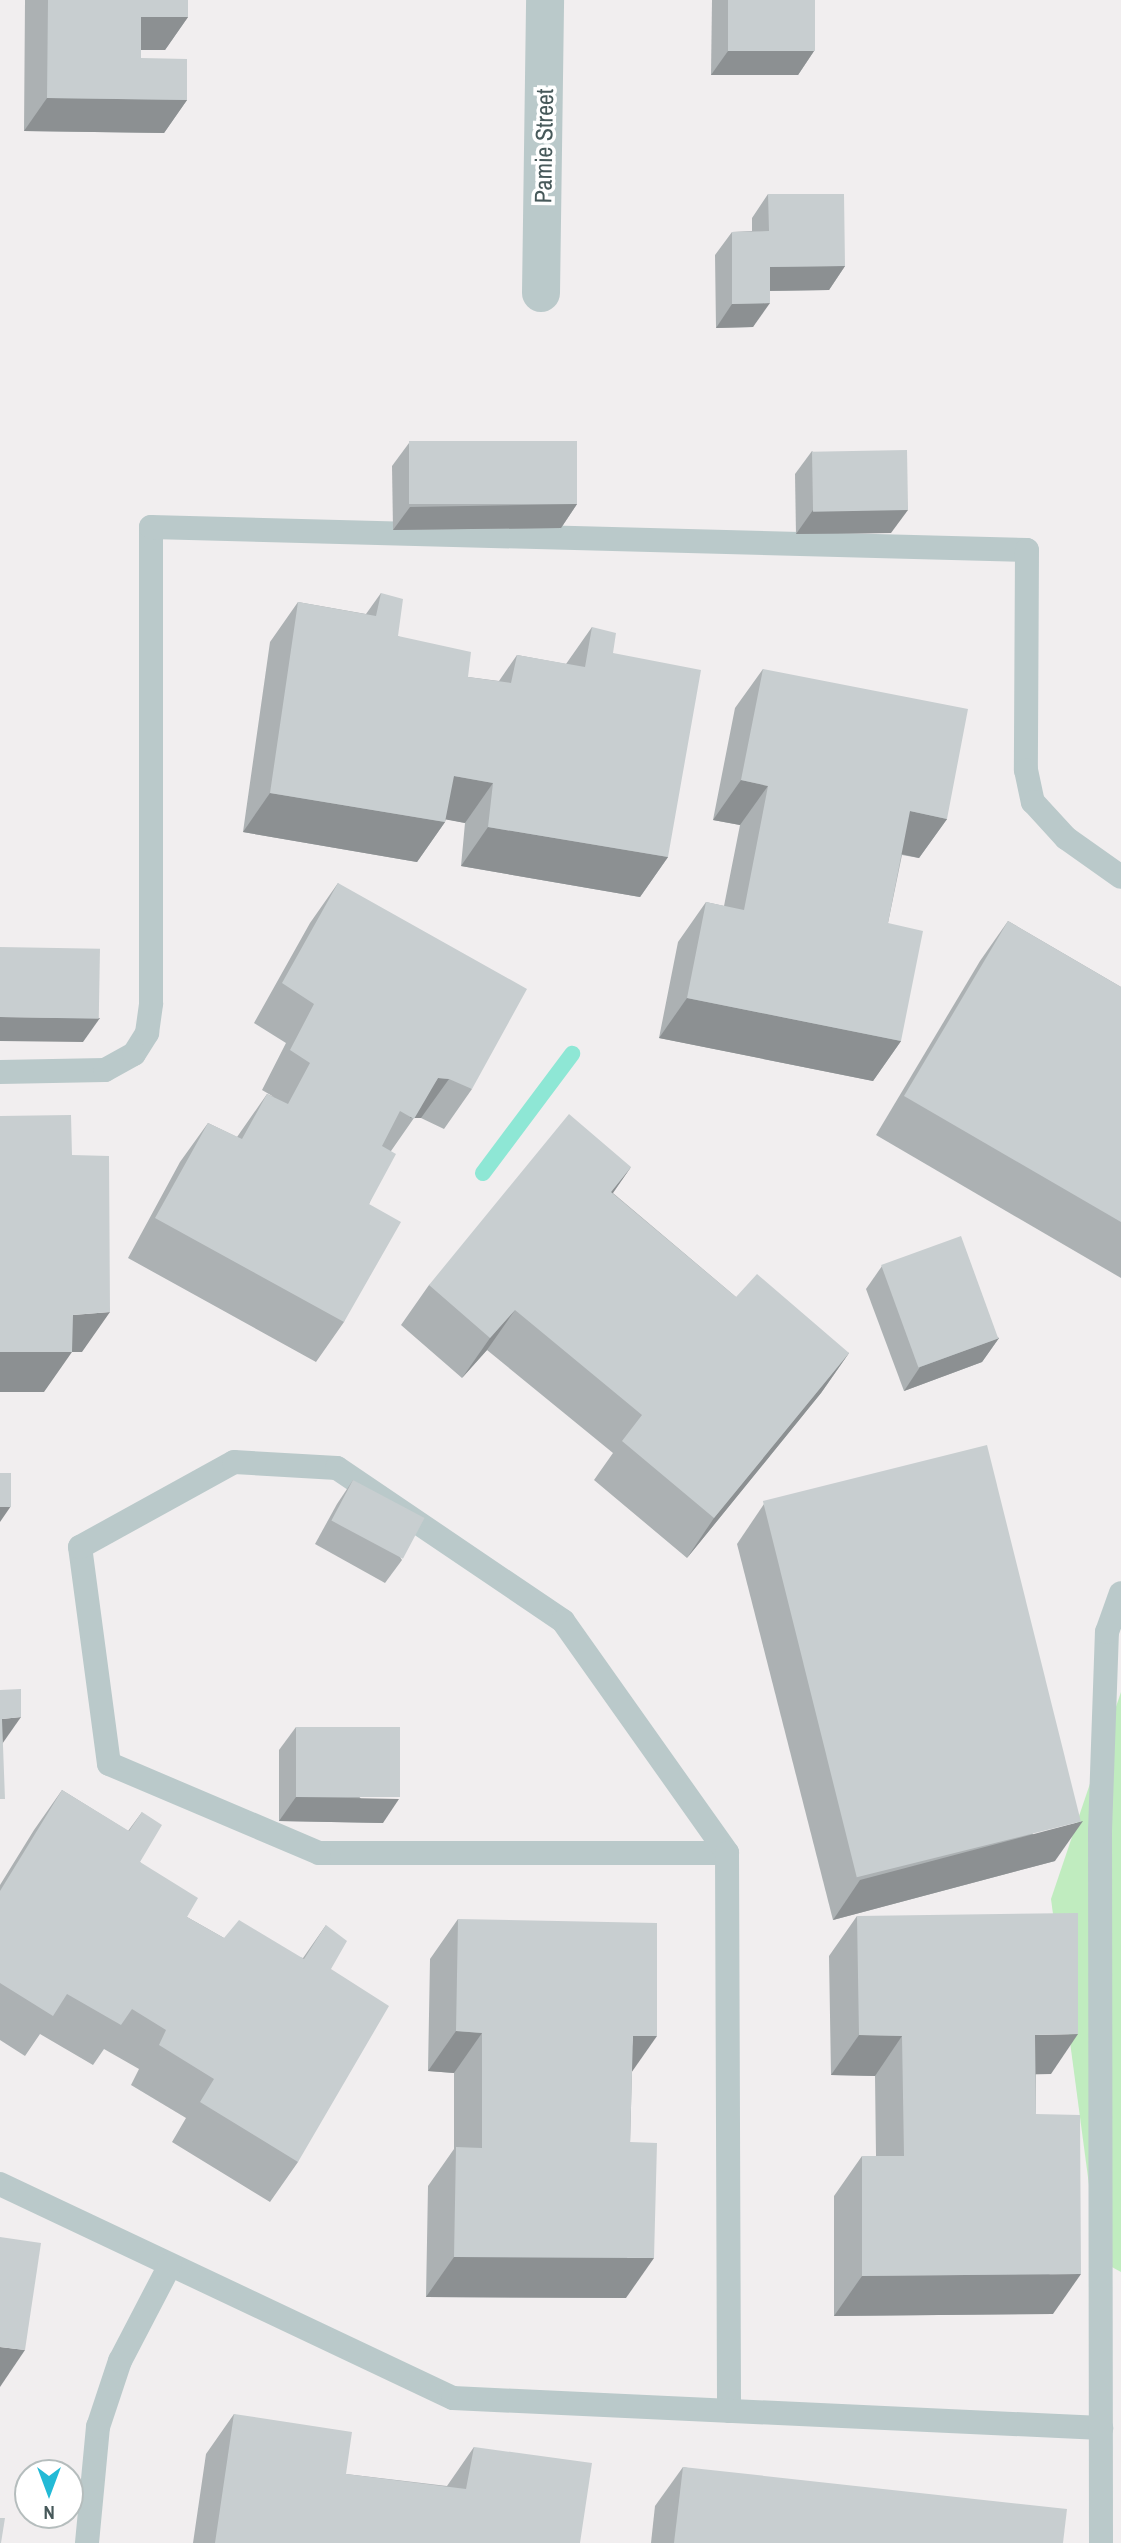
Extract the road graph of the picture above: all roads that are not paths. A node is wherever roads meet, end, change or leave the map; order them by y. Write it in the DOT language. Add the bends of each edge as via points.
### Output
graph roads {
  1 [pos="545,0"];
  2 [pos="541,293"];
  3 [pos="1121,877"];
  4 [pos="0,1072"];
  5 [pos="1121,1593"];
  6 [pos="727,1853"];
  7 [pos="0,2184"];
  8 [pos="170,2265"];
  9 [pos="729,2411"];
  10 [pos="1101,2428"];
  11 [pos="87,2543"];
  12 [pos="1101,2543"];
  1 -- 2 [label="street, Pamie Street"];
  3 -- 4 [label="lane" via="1066,838 1033,802 1026,770 1027,550 151,527 151,1003 147,1033 134,1054 105,1070"];
  5 -- 10 [label="lane" via="1107,1632 1100,1831"];
  6 -- 6 [label="lane" via="563,1621 337,1468 234,1462 80,1547 108,1764 319,1853"];
  6 -- 9 [label="lane"];
  7 -- 8 [label="lane"];
  8 -- 9 [label="lane" via="453,2398"];
  8 -- 11 [label="lane" via="120,2361 98,2427"];
  9 -- 10 [label="lane"];
  10 -- 12 [label="lane"];
}
